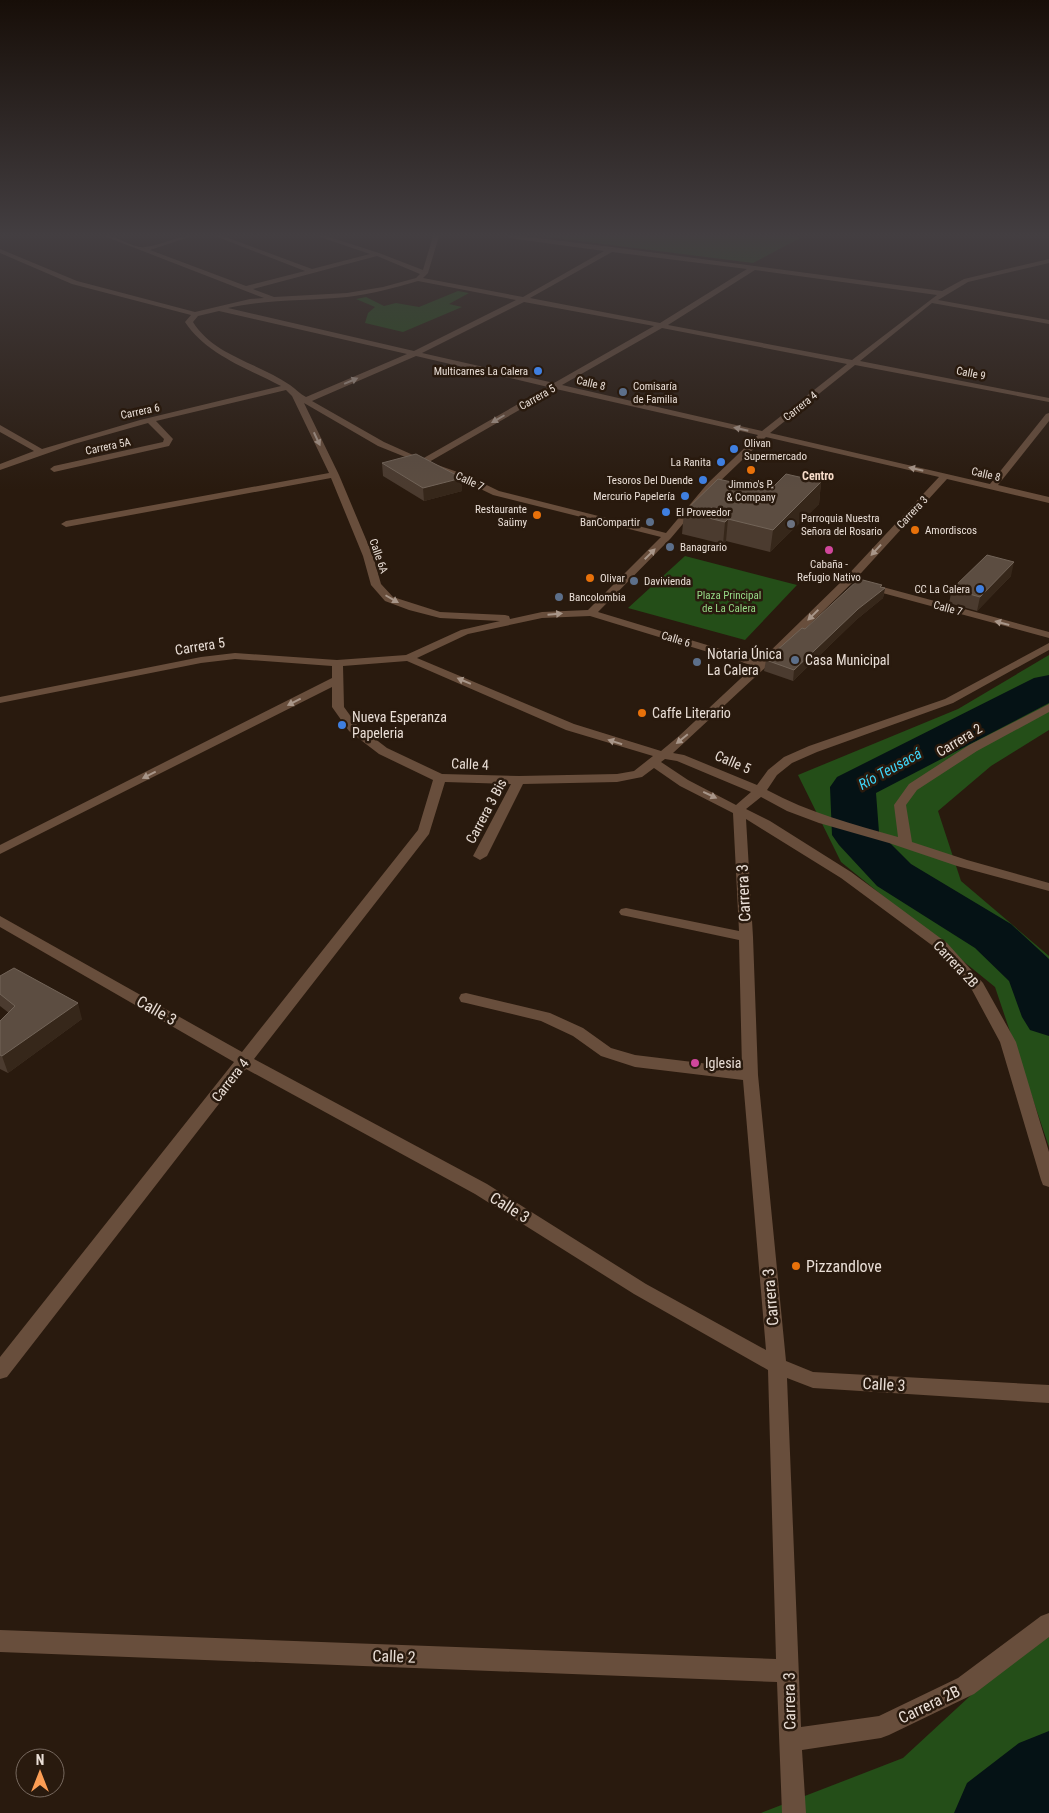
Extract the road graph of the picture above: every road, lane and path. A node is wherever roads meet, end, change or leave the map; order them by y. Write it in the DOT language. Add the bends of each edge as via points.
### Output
graph roads {
  1 [pos="190,321"];
  2 [pos="271,321"];
  3 [pos="481,321"];
  4 [pos="639,321"];
  5 [pos="669,321"];
  6 [pos="906,321"];
  7 [pos="662,325"];
  8 [pos="414,354"];
  9 [pos="854,362"];
  10 [pos="556,386"];
  11 [pos="288,387"];
  12 [pos="296,395"];
  13 [pos="306,400"];
  14 [pos="1049,400"];
  15 [pos="1049,416"];
  16 [pos="151,421"];
  17 [pos="0,428"];
  18 [pos="764,434"];
  19 [pos="40,451"];
  20 [pos="422,462"];
  21 [pos="0,468"];
  22 [pos="54,469"];
  23 [pos="334,475"];
  24 [pos="945,476"];
  25 [pos="992,486"];
  26 [pos="1049,500"];
  27 [pos="66,524"];
  28 [pos="668,536"];
  29 [pos="848,581"];
  30 [pos="591,613"];
  31 [pos="522,619"];
  32 [pos="1049,635"];
  33 [pos="1049,646"];
  34 [pos="408,658"];
  35 [pos="337,663"];
  36 [pos="762,665"];
  37 [pos="337,680"];
  38 [pos="0,700"];
  39 [pos="1049,707"];
  40 [pos="658,758"];
  41 [pos="440,778"];
  42 [pos="520,780"];
  43 [pos="760,791"];
  44 [pos="739,809"];
  45 [pos="900,842"];
  46 [pos="0,850"];
  47 [pos="480,856"];
  48 [pos="1049,887"];
  49 [pos="626,912"];
  50 [pos="0,921"];
  51 [pos="746,937"];
  52 [pos="466,998"];
  53 [pos="245,1061"];
  54 [pos="750,1075"];
  55 [pos="1049,1180"];
  56 [pos="777,1366"];
  57 [pos="0,1371"];
  58 [pos="1049,1394"];
  59 [pos="1049,1624"];
  60 [pos="0,1641"];
  61 [pos="789,1671"];
  62 [pos="790,1740"];
  63 [pos="794,1813"];
  1 -- 11 [label="street" via="191,328 204,342"];
  2 -- 8 [label="street, Calle 8"];
  3 -- 8 [label="street"];
  4 -- 7 [label="street, Calle 9"];
  5 -- 7 [label="street, Carrera 5"];
  6 -- 9 [label="street, Carrera 4"];
  7 -- 9 [label="street, Calle 9"];
  7 -- 10 [label="street, Carrera 5"];
  8 -- 10 [label="street, Calle 8"];
  13 -- 8 [label="street, one-way"];
  9 -- 14 [label="street, Calle 9"];
  9 -- 18 [label="street, Carrera 4"];
  18 -- 10 [label="street, Calle 8, one-way"];
  10 -- 20 [label="street, Carrera 5, one-way"];
  11 -- 12 [label="street, Calle 7"];
  11 -- 16 [label="street, Carrera 6"];
  12 -- 13 [label="street, Calle 7"];
  12 -- 23 [label="street, Calle 6A, one-way"];
  13 -- 20 [label="street, Calle 7" via="381,444"];
  15 -- 25 [label="street"];
  16 -- 19 [label="street, Carrera 6"];
  16 -- 22 [label="street, Carrera 5A" via="169,439 166,444"];
  17 -- 19 [label="street"];
  24 -- 18 [label="street, Calle 8, one-way"];
  18 -- 28 [label="street, Carrera 4" via="711,485"];
  19 -- 21 [label="street, Carrera 6"];
  20 -- 28 [label="street, Calle 7" via="463,477 496,494"];
  23 -- 27 [label="street"];
  23 -- 31 [label="street, Calle 6A, one-way" via="368,556 376,585 390,599 440,614"];
  24 -- 25 [label="street, Calle 8"];
  24 -- 29 [label="street, Carrera 3, one-way"];
  25 -- 26 [label="street, Calle 8"];
  30 -- 28 [label="street, Carrera 4, one-way"];
  32 -- 29 [label="street, Calle 7, one-way"];
  29 -- 36 [label="street, Carrera 3, one-way"];
  31 -- 30 [label="street, Calle 6, one-way"];
  30 -- 36 [label="street, Calle 6"];
  31 -- 34 [label="street" via="465,632"];
  33 -- 43 [label="street" via="949,701 788,760 772,773"];
  34 -- 35 [label="street, Carrera 5"];
  40 -- 34 [label="street, Calle 5, one-way" via="570,727"];
  35 -- 37 [label="street, Calle 4"];
  35 -- 38 [label="street, Carrera 5" via="235,656"];
  36 -- 40 [label="street, Carrera 3, one-way" via="683,739"];
  37 -- 41 [label="street, Calle 4" via="338,707 353,728 383,751"];
  37 -- 46 [label="street, one-way"];
  39 -- 45 [label="street, Carrera 2" via="973,748 913,787 900,805"];
  40 -- 42 [label="street, Calle 4" via="638,774 617,778"];
  40 -- 43 [label="street, Calle 5" via="680,758"];
  40 -- 44 [label="street, Carrera 2B, one-way" via="684,783"];
  41 -- 42 [label="street, Calle 4"];
  41 -- 53 [label="street, Carrera 4" via="424,832"];
  42 -- 47 [label="street, Carrera 3 Bis"];
  43 -- 44 [label="street"];
  43 -- 45 [label="street, Calle 5" via="791,808"];
  44 -- 51 [label="street, Carrera 3"];
  44 -- 55 [label="street, Carrera 2B" via="846,876 942,946 978,987 1008,1042"];
  45 -- 48 [label="street, Calle 5"];
  49 -- 51 [label="street"];
  50 -- 53 [label="street, Calle 3"];
  51 -- 54 [label="street, Carrera 3"];
  52 -- 54 [label="street" via="545,1017 578,1032 606,1052 635,1061"];
  53 -- 56 [label="street, Calle 3" via="481,1189 640,1289"];
  53 -- 57 [label="street, Carrera 4"];
  54 -- 56 [label="street, Carrera 3"];
  56 -- 58 [label="street, Calle 3" via="813,1380"];
  56 -- 61 [label="street, Carrera 3"];
  59 -- 62 [label="street, Carrera 2B" via="966,1686 881,1727"];
  60 -- 61 [label="street, Calle 2"];
  61 -- 62 [label="street, Carrera 3"];
  62 -- 63 [label="street, Carrera 3"];
}
